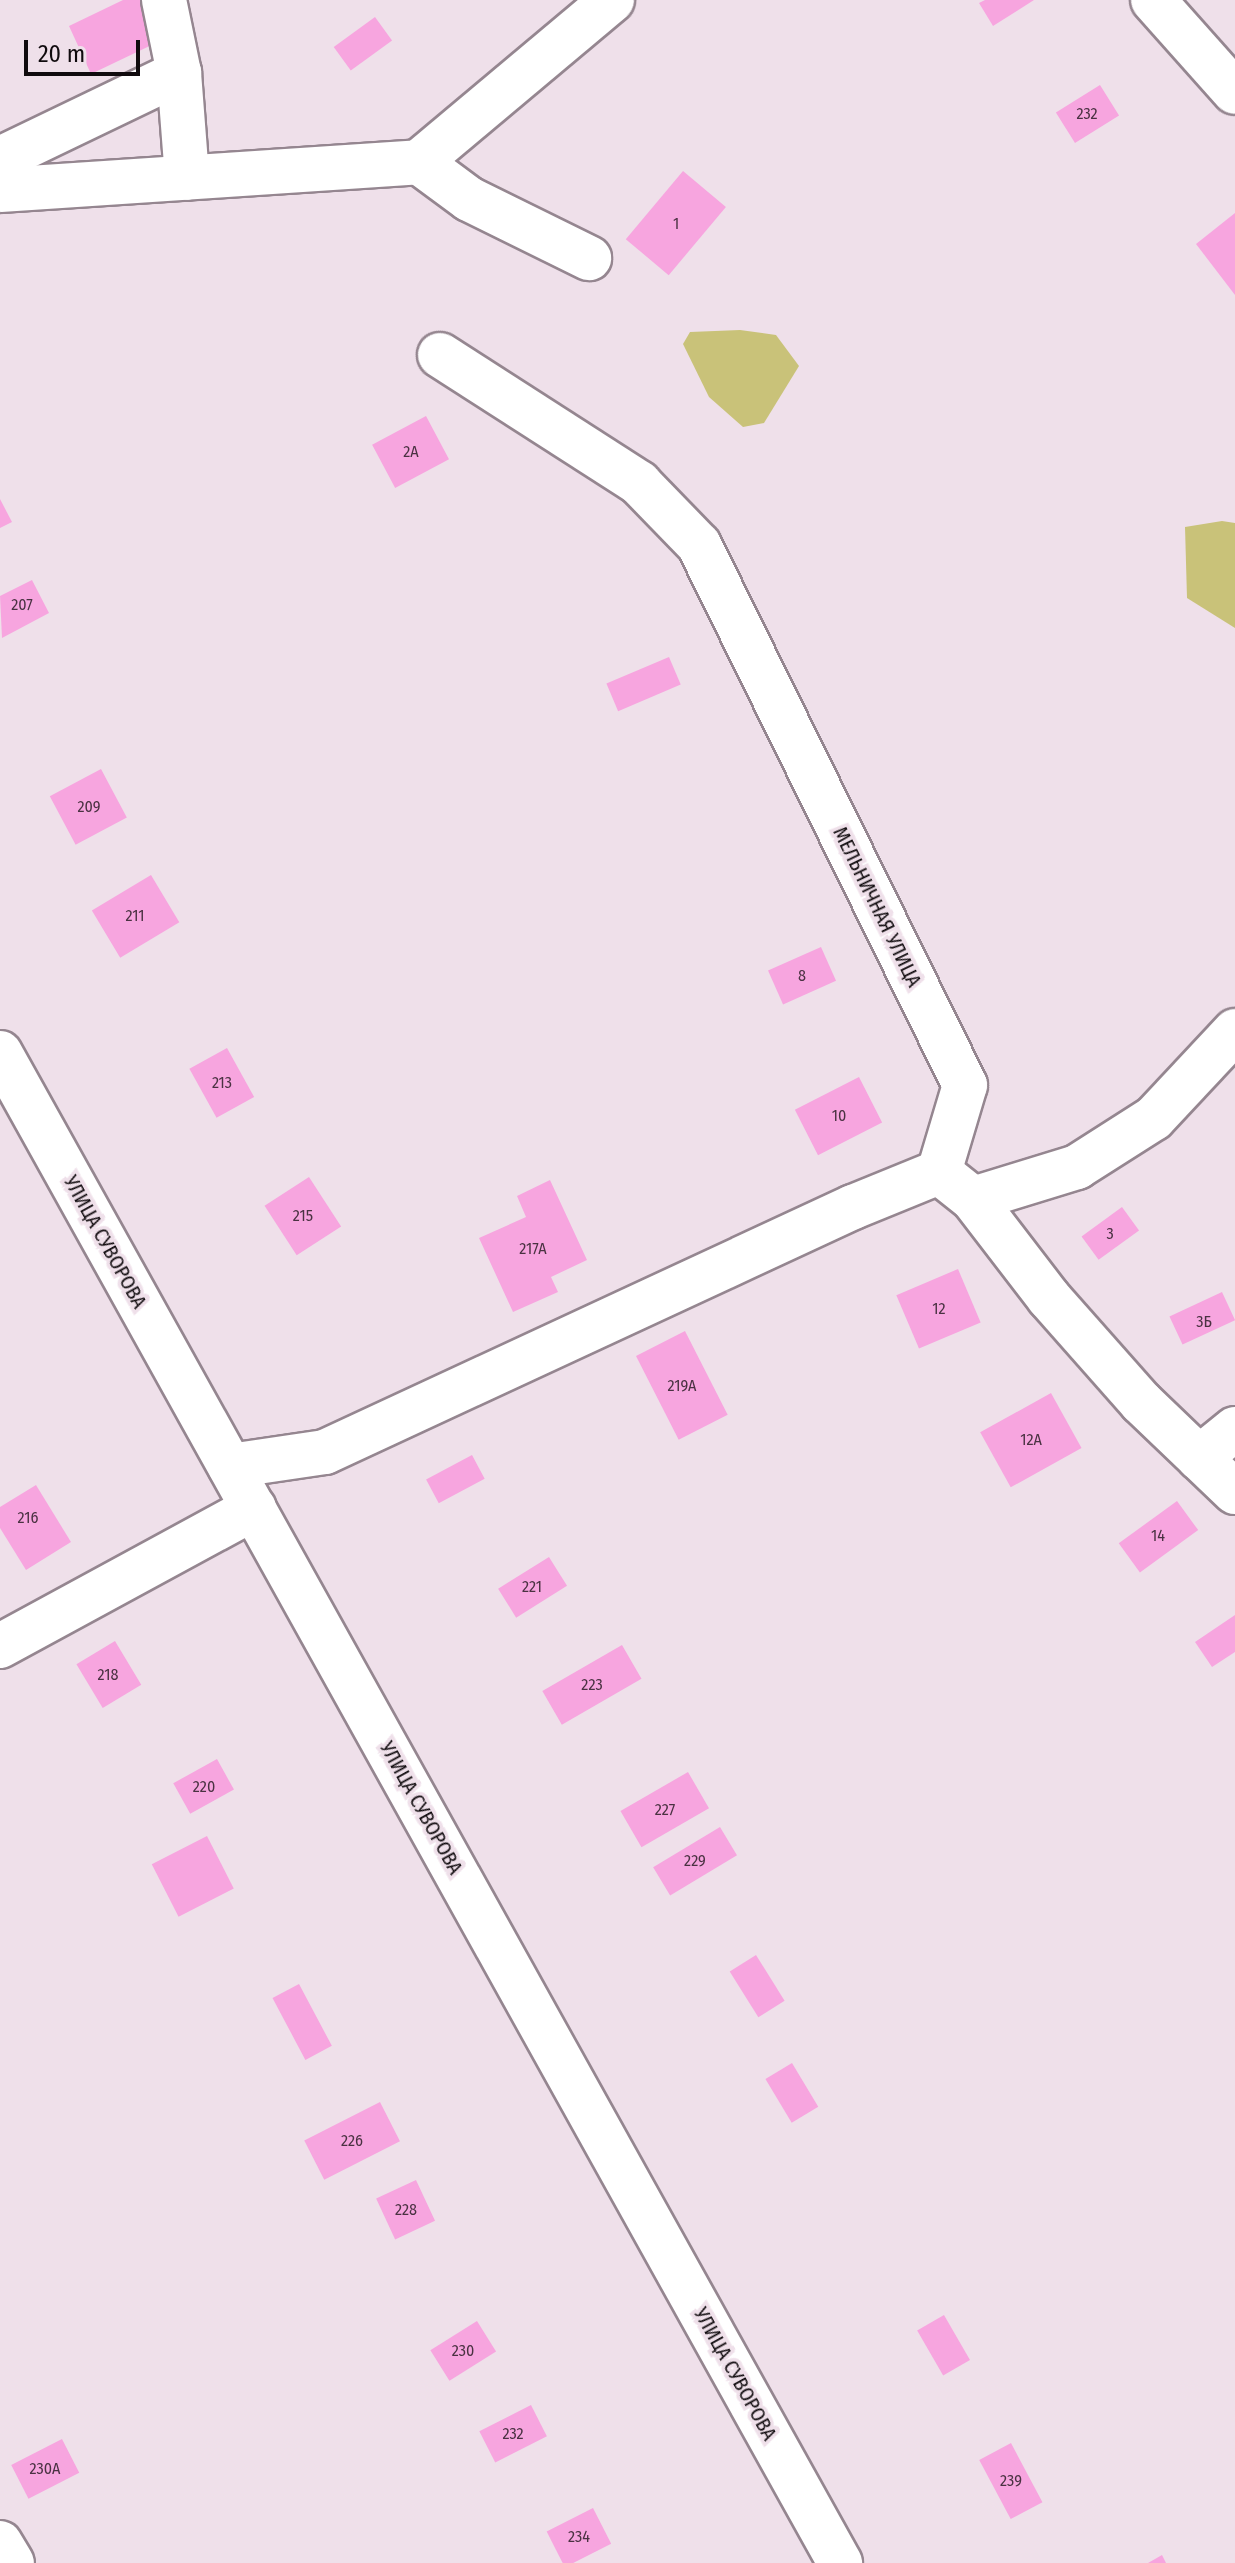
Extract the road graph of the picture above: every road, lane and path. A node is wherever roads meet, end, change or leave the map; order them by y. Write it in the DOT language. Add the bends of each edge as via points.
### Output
graph roads {
  1 [pos="164,0"];
  2 [pos="612,0"];
  3 [pos="1153,0"];
  4 [pos="179,73"];
  5 [pos="1235,92"];
  6 [pos="0,159"];
  7 [pos="419,162"];
  8 [pos="187,178"];
  9 [pos="0,190"];
  10 [pos="589,258"];
  11 [pos="440,355"];
  12 [pos="1235,1031"];
  13 [pos="0,1053"];
  14 [pos="939,1172"];
  15 [pos="973,1199"];
  16 [pos="1235,1429"];
  17 [pos="1199,1458"];
  18 [pos="230,1466"];
  19 [pos="1235,1492"];
  20 [pos="254,1508"];
  21 [pos="0,1646"];
  22 [pos="0,2543"];
  23 [pos="12,2563"];
  24 [pos="840,2563"];
  1 -- 4 [label="street"];
  2 -- 7 [label="street"];
  3 -- 5 [label="street"];
  4 -- 6 [label="street"];
  4 -- 8 [label="street"];
  7 -- 8 [label="street"];
  7 -- 10 [label="street" via="469,199"];
  8 -- 9 [label="street"];
  11 -- 14 [label="street, МЕЛЬНИЧНАЯ УЛИЦА" via="639,483 699,545 965,1085"];
  12 -- 15 [label="street" via="1154,1118 1077,1167"];
  13 -- 18 [label="street, УЛИЦА СУВОРОВА"];
  14 -- 15 [label="street"];
  14 -- 18 [label="street" via="325,1452"];
  15 -- 17 [label="street" via="1049,1298"];
  16 -- 17 [label="street"];
  17 -- 19 [label="street"];
  18 -- 20 [label="street, УЛИЦА СУВОРОВА"];
  20 -- 21 [label="street"];
  20 -- 24 [label="street, УЛИЦА СУВОРОВА"];
  22 -- 23 [label="street"];
}
